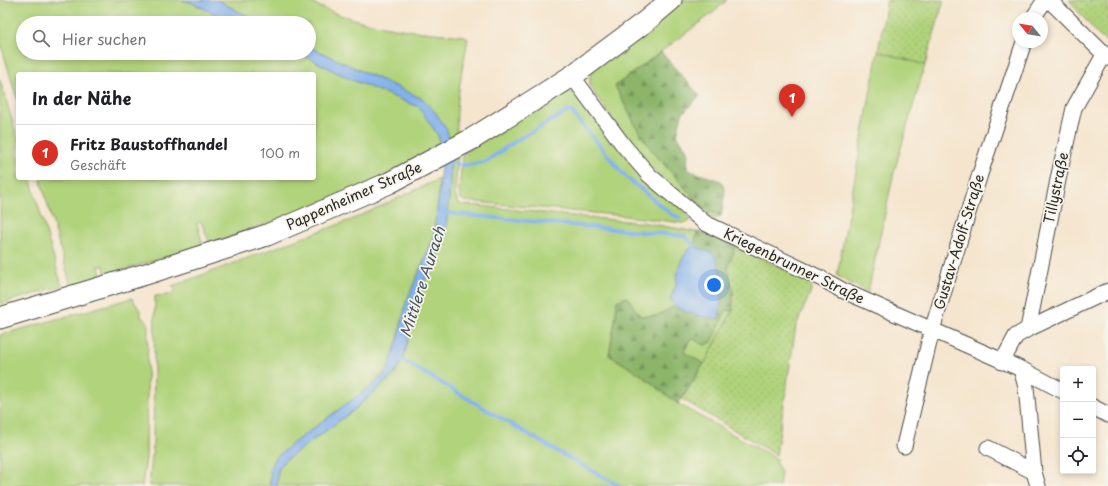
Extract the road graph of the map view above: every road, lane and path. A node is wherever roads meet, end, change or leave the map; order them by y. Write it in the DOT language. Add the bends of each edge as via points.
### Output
graph roads {
  1 [pos="671,0"];
  2 [pos="1045,0"];
  3 [pos="1049,0"];
  4 [pos="1037,12"];
  5 [pos="1022,48"];
  6 [pos="1106,57"];
  7 [pos="572,76"];
  8 [pos="1108,290"];
  9 [pos="0,318"];
  10 [pos="1028,329"];
  11 [pos="932,330"];
  12 [pos="1002,362"];
  13 [pos="1021,369"];
  14 [pos="1060,390"];
  15 [pos="1096,409"];
  16 [pos="1108,416"];
  17 [pos="904,446"];
  18 [pos="988,448"];
  19 [pos="1036,479"];
  1 -- 7 [label="street, Pappenheimer Straße"];
  2 -- 4 [label="street"];
  3 -- 6 [label="street"];
  5 -- 11 [label="street, Gustav-Adolf-Straße"];
  6 -- 10 [label="street, Tillystraße" via="1074,108"];
  7 -- 9 [label="street, Pappenheimer Straße" via="472,139 389,183 267,235"];
  7 -- 11 [label="street, Kriegenbrunner Straße" via="649,175 705,223 844,291"];
  8 -- 10 [label="street"];
  10 -- 12 [label="street" via="1016,336"];
  11 -- 12 [label="street, Kriegenbrunner Straße"];
  11 -- 17 [label="street, Gustav-Adolf-Straße"];
  12 -- 13 [label="street, Kriegenbrunner Straße"];
  13 -- 14 [label="street, Kriegenbrunner Straße"];
  13 -- 19 [label="street" via="1026,387"];
  15 -- 16 [label="street"];
  18 -- 19 [label="street"];
}
